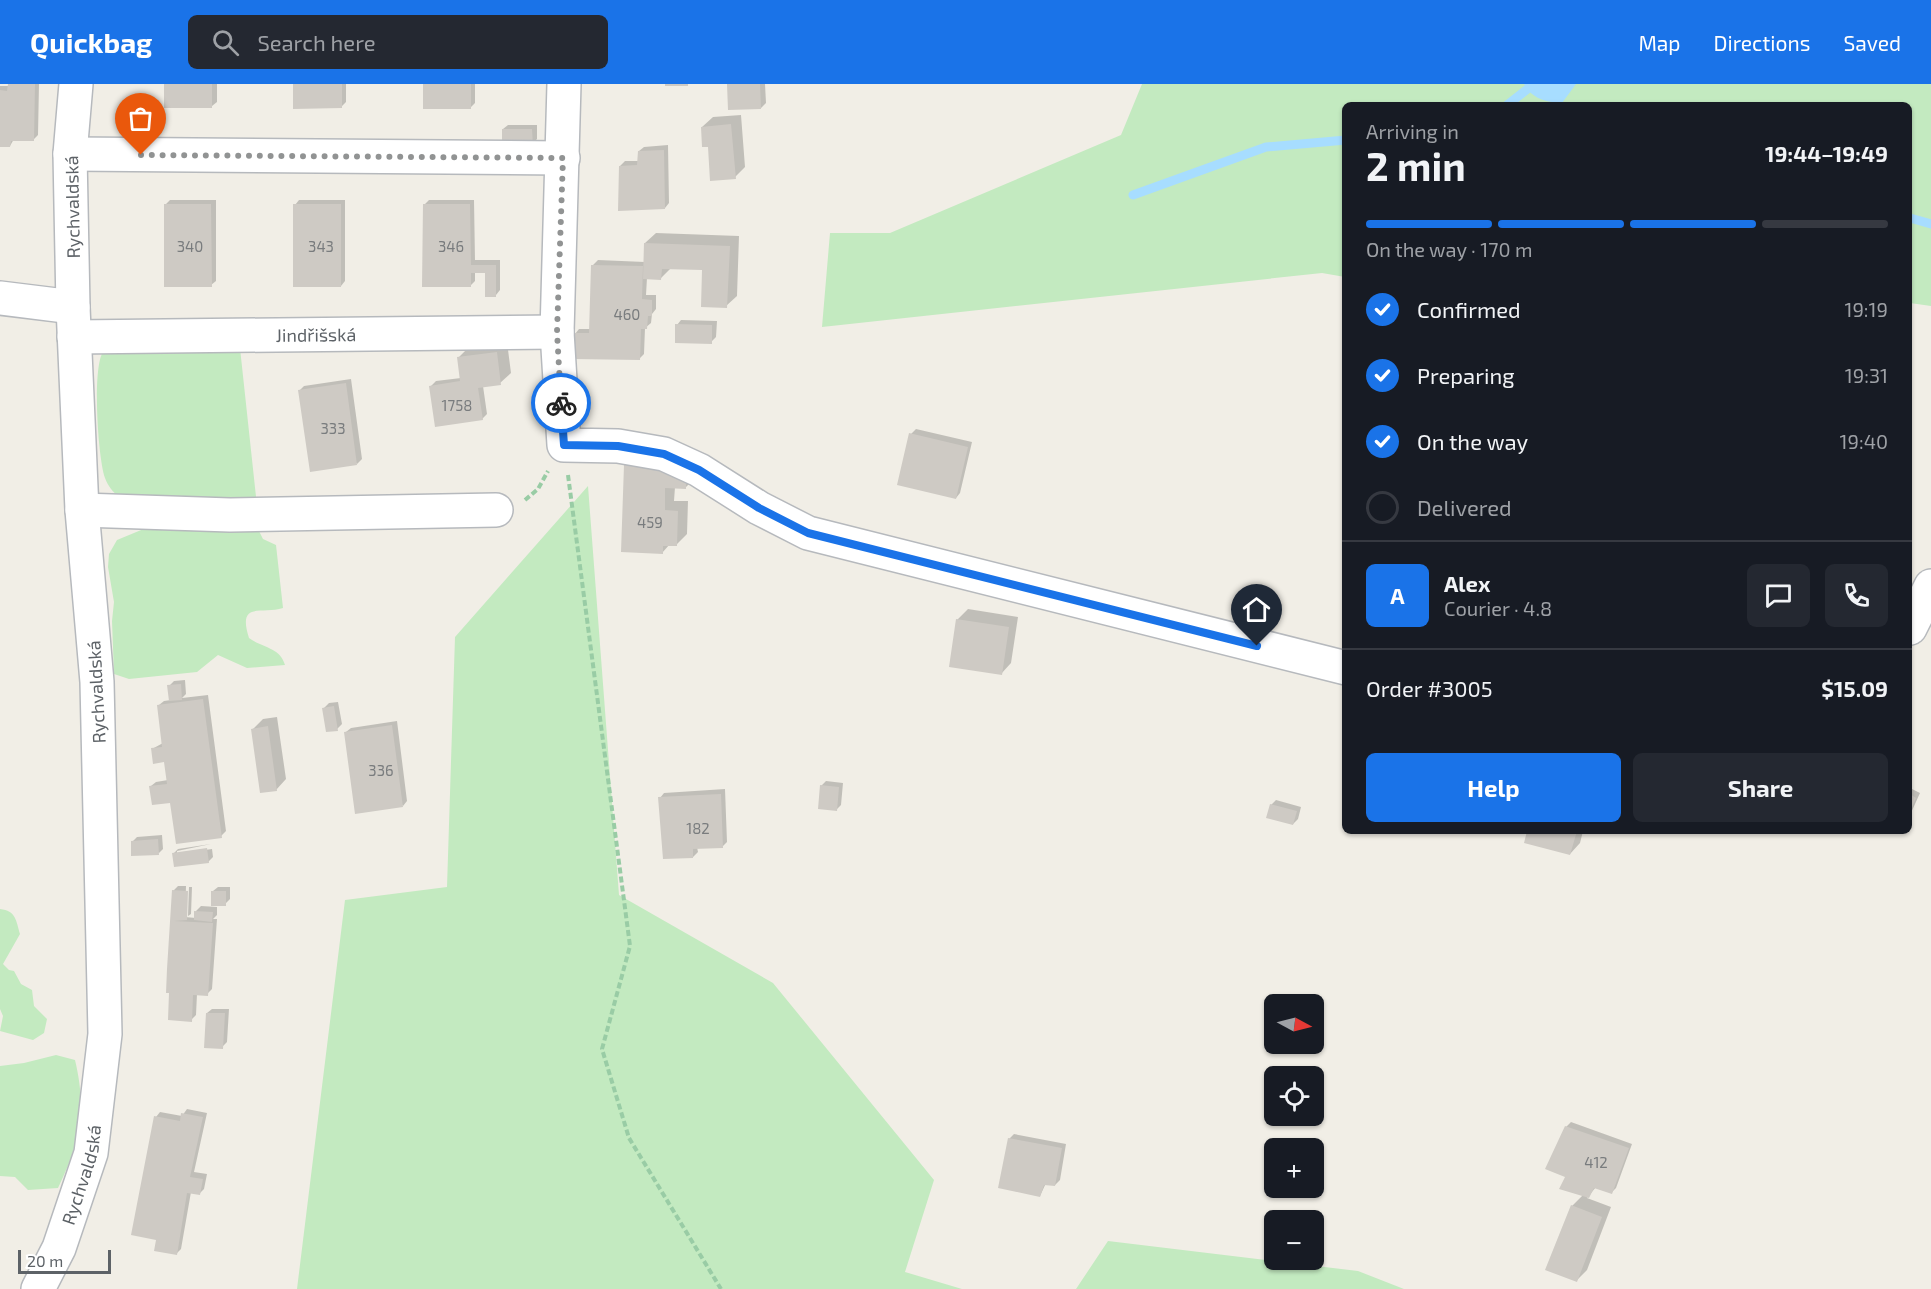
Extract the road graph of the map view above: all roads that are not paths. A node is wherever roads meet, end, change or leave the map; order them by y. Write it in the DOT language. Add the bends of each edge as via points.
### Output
graph roads {
  1 [pos="76,84"];
  2 [pos="564,84"];
  3 [pos="70,154"];
  4 [pos="563,158"];
  5 [pos="0,298"];
  6 [pos="73,322"];
  7 [pos="557,332"];
  8 [pos="82,510"];
  9 [pos="496,510"];
  10 [pos="1931,586"];
  11 [pos="1912,624"];
  12 [pos="1342,667"];
  13 [pos="38,1289"];
  1 -- 3 [label="street, Rychvaldská"];
  2 -- 4 [label="street"];
  3 -- 4 [label="street"];
  3 -- 6 [label="street, Rychvaldská"];
  4 -- 7 [label="street"];
  5 -- 6 [label="street, Jindřišská"];
  6 -- 7 [label="street, Jindřišská"];
  6 -- 8 [label="street, Rychvaldská"];
  7 -- 12 [label="street" via="564,445 618,446 664,454 808,533"];
  8 -- 9 [label="street" via="230,515"];
  8 -- 13 [label="street, Rychvaldská" via="97,682 105,1034 91,1153 59,1248"];
  10 -- 11 [label="street"];
}
